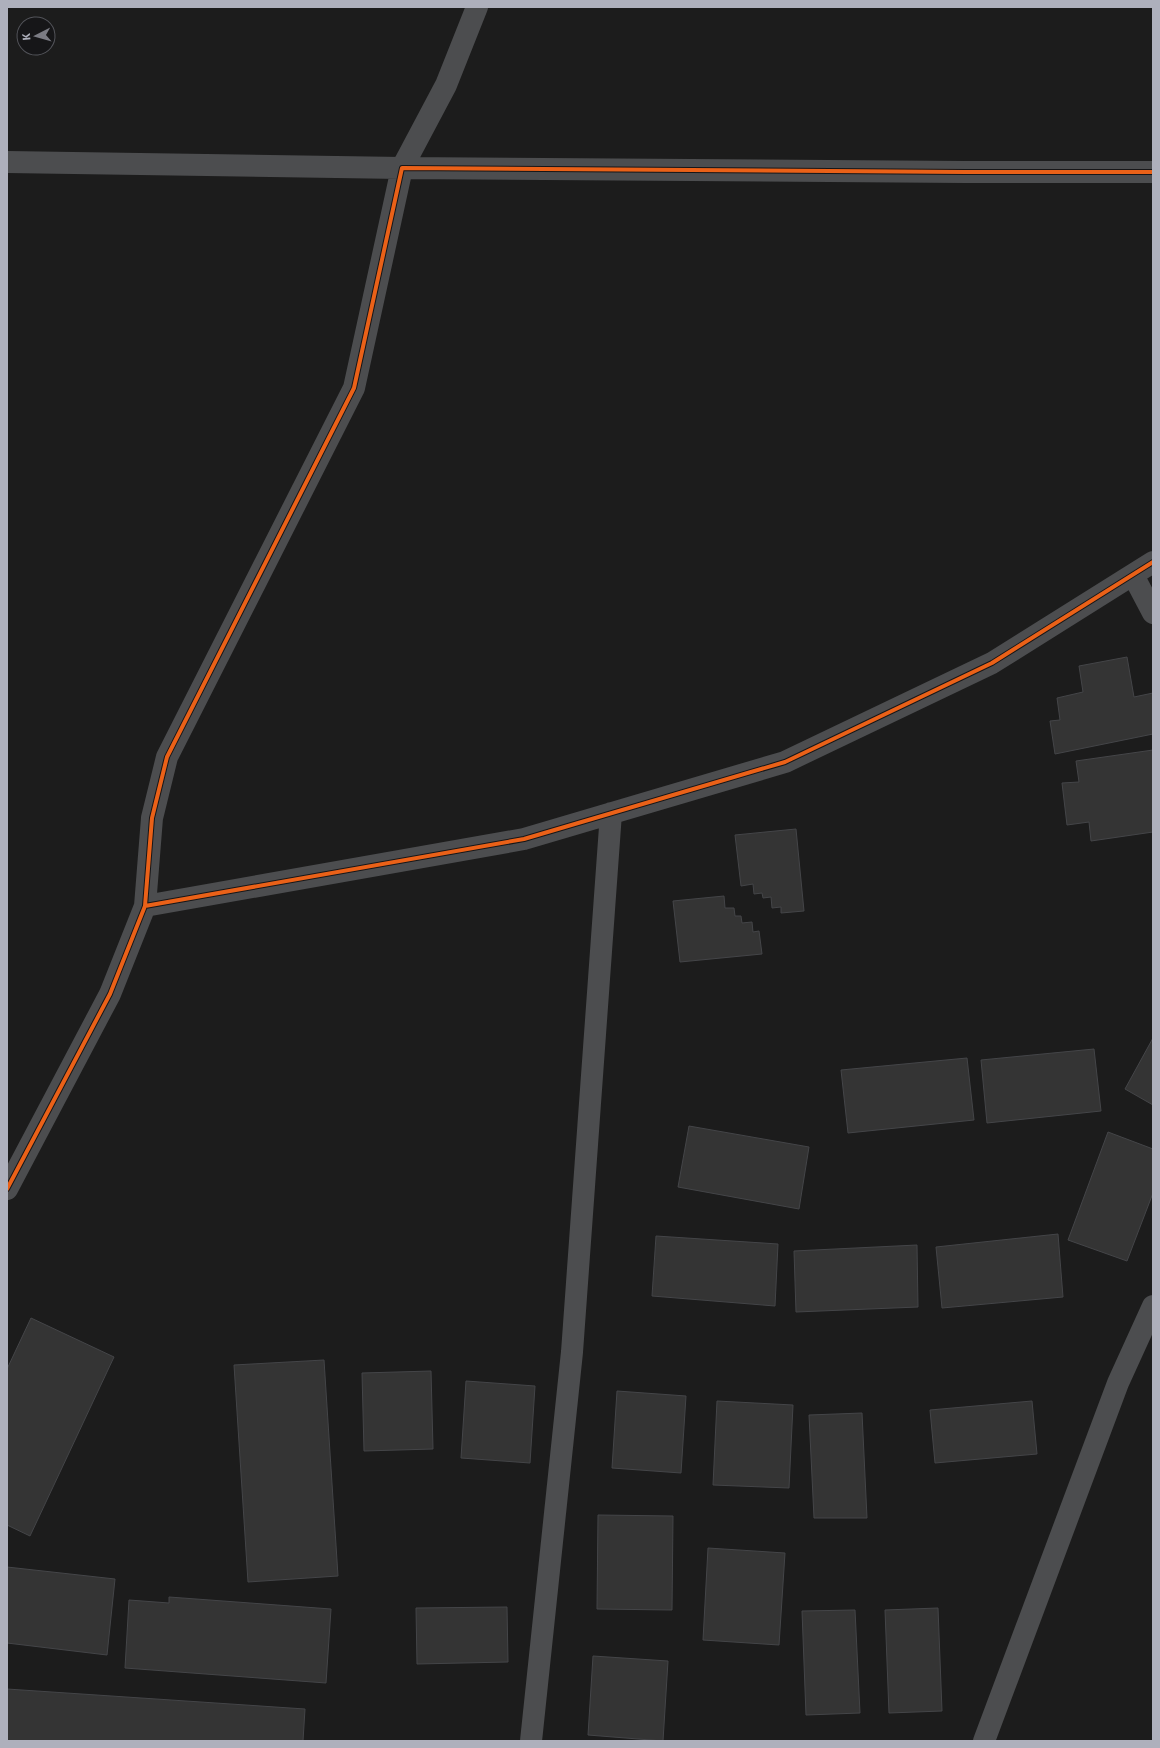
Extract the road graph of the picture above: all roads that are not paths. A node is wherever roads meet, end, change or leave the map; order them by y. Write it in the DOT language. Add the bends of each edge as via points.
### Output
graph roads {
  1 [pos="478,7"];
  2 [pos="7,162"];
  3 [pos="402,168"];
  4 [pos="1153,172"];
  5 [pos="1153,562"];
  6 [pos="1133,575"];
  7 [pos="1153,613"];
  8 [pos="611,813"];
  9 [pos="145,906"];
  10 [pos="7,1189"];
  11 [pos="1153,1306"];
  12 [pos="531,1741"];
  13 [pos="984,1741"];
  1 -- 3 [label="street" via="446,85"];
  2 -- 3 [label="street"];
  3 -- 4 [label="street"];
  3 -- 9 [label="street" via="354,388 167,757 152,818"];
  5 -- 6 [label="street"];
  6 -- 7 [label="street"];
  6 -- 8 [label="street" via="992,663 785,762"];
  8 -- 9 [label="street" via="524,840"];
  8 -- 12 [label="street" via="572,1352"];
  9 -- 10 [label="street" via="110,994"];
  11 -- 13 [label="street" via="1118,1383"];
}
